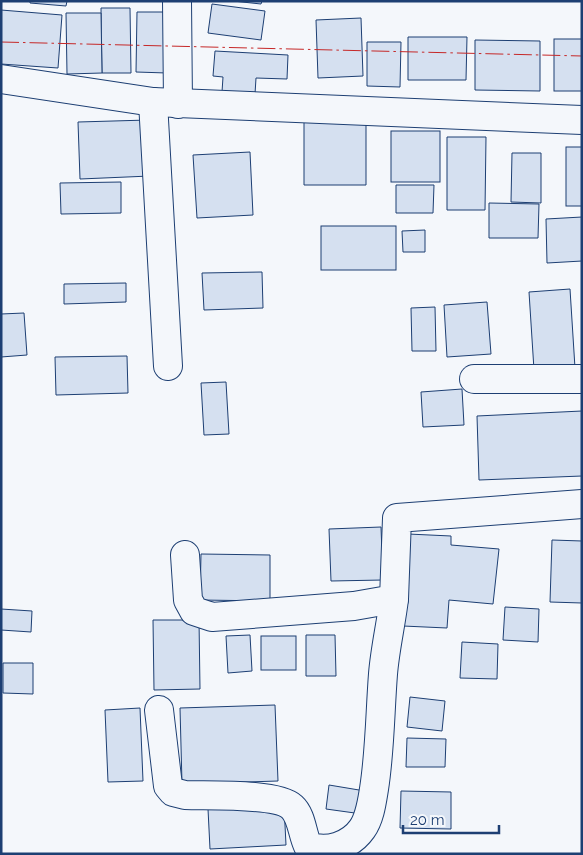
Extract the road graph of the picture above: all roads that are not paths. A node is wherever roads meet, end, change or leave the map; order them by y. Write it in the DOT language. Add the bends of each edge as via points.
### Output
graph roads {
  1 [pos="177,1"];
  2 [pos="1,79"];
  3 [pos="165,103"];
  4 [pos="582,120"];
  5 [pos="168,366"];
  6 [pos="474,379"];
  7 [pos="582,379"];
  8 [pos="582,504"];
  9 [pos="185,555"];
  10 [pos="394,598"];
  11 [pos="159,710"];
  1 -- 3 [label="street"];
  2 -- 3 [label="street"];
  3 -- 4 [label="street"];
  3 -- 5 [label="street"];
  6 -- 7 [label="street"];
  8 -- 10 [label="street" via="396,518"];
  9 -- 10 [label="street" via="188,600 194,611 212,617 354,606"];
  10 -- 11 [label="street" via="383,673 378,762 371,806 362,828 348,843 318,850 308,846 298,816 286,803 268,798 173,792 168,786"];
}
